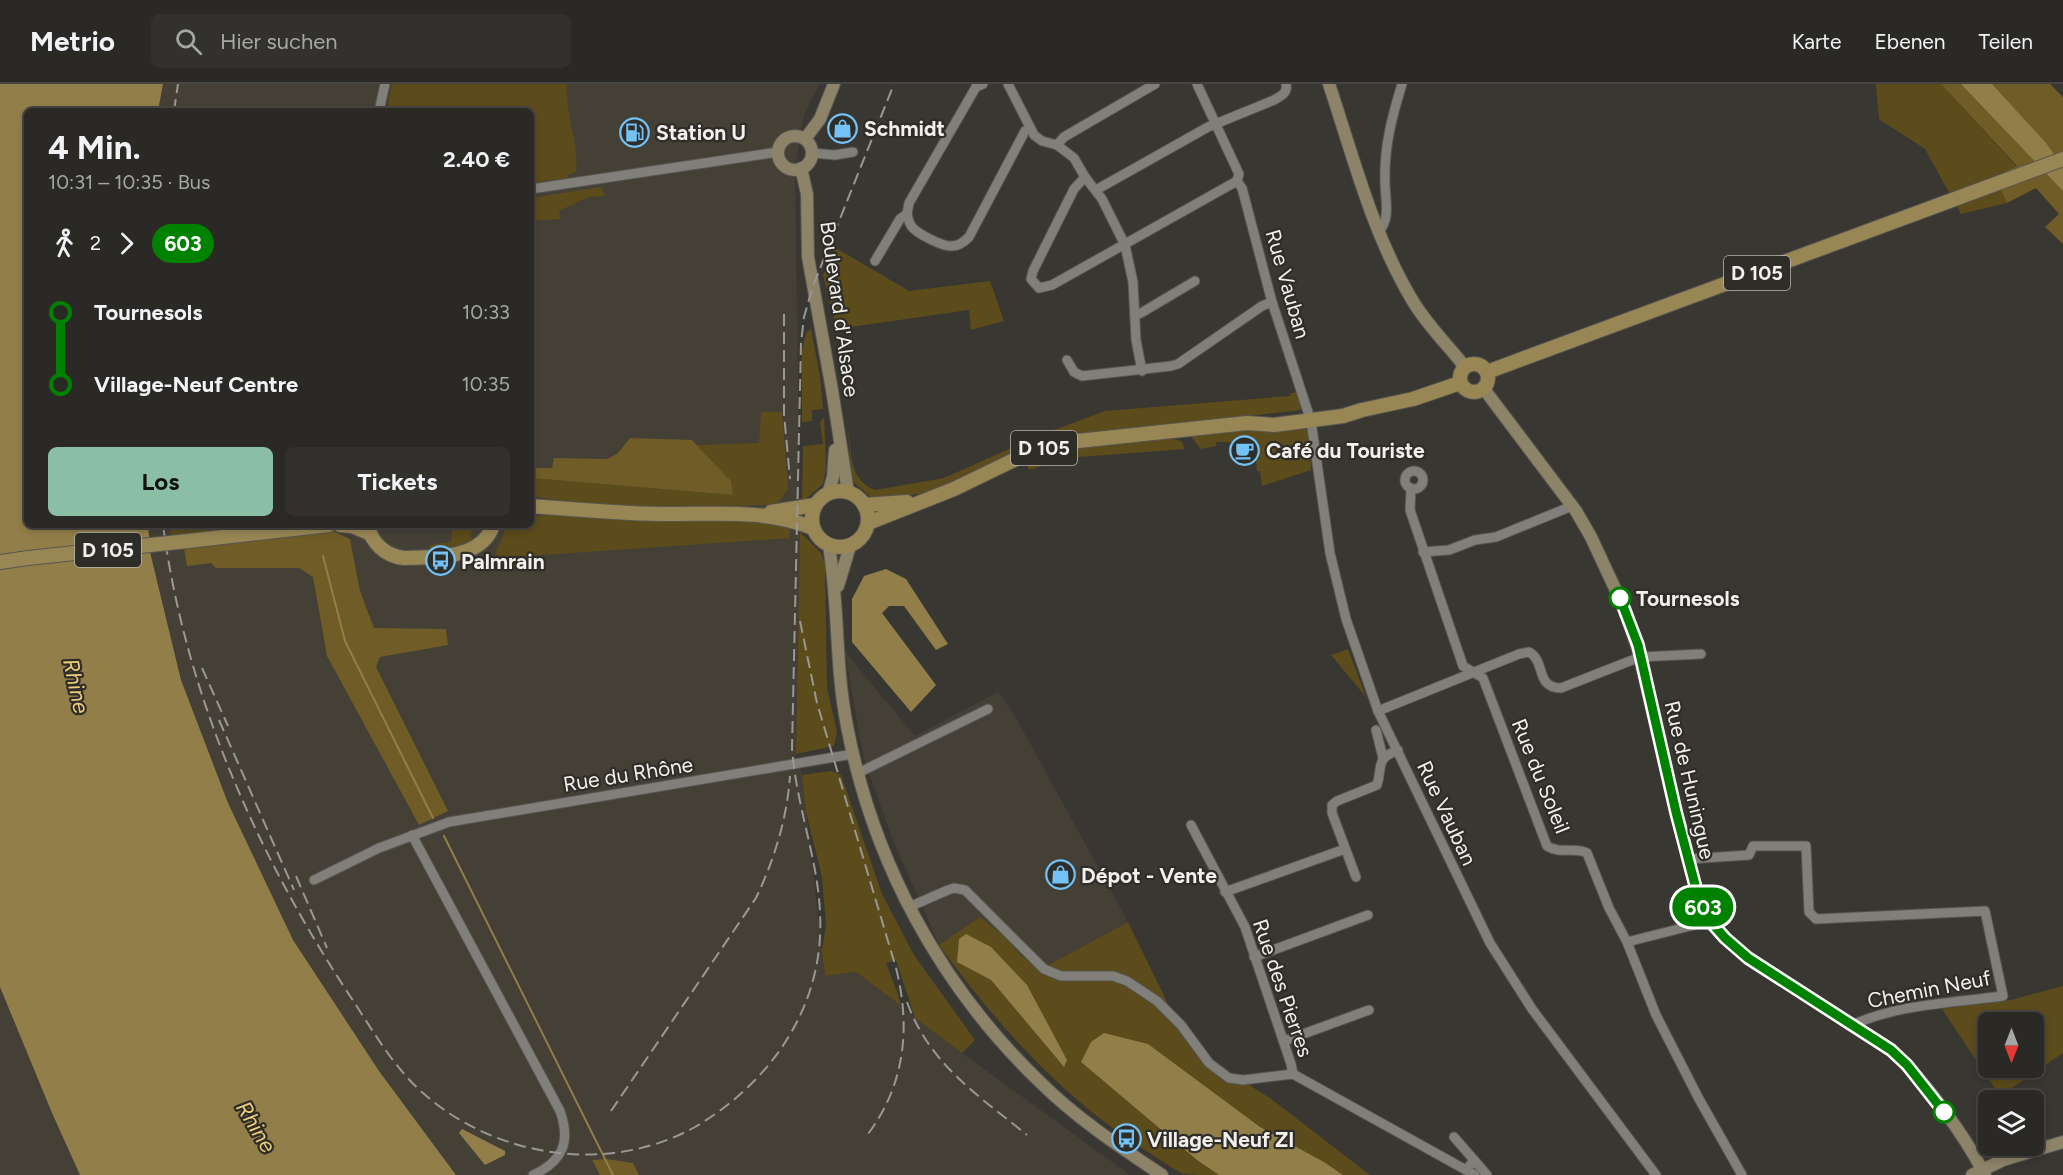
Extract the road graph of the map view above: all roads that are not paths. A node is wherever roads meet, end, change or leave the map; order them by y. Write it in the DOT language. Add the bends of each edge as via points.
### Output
graph roads {
  1 [pos="385,84"];
  2 [pos="834,84"];
  3 [pos="983,84"];
  4 [pos="1008,84"];
  5 [pos="1155,84"];
  6 [pos="1197,84"];
  7 [pos="1286,84"];
  8 [pos="1329,84"];
  9 [pos="1402,84"];
  10 [pos="380,108"];
  11 [pos="1215,124"];
  12 [pos="1030,128"];
  13 [pos="805,139"];
  14 [pos="1058,145"];
  15 [pos="778,152"];
  16 [pos="853,152"];
  17 [pos="812,153"];
  18 [pos="2063,159"];
  19 [pos="801,168"];
  20 [pos="1085,177"];
  21 [pos="1238,181"];
  22 [pos="534,189"];
  23 [pos="1096,190"];
  24 [pos="907,214"];
  25 [pos="1378,231"];
  26 [pos="1125,245"];
  27 [pos="875,261"];
  28 [pos="1195,281"];
  29 [pos="1272,302"];
  30 [pos="1135,315"];
  31 [pos="1067,360"];
  32 [pos="1465,367"];
  33 [pos="1142,370"];
  34 [pos="1487,372"];
  35 [pos="1460,383"];
  36 [pos="1484,389"];
  37 [pos="1309,417"];
  38 [pos="836,419"];
  39 [pos="1411,488"];
  40 [pos="848,492"];
  41 [pos="828,494"];
  42 [pos="922,501"];
  43 [pos="864,505"];
  44 [pos="534,506"];
  45 [pos="815,506"];
  46 [pos="1572,506"];
  47 [pos="751,514"];
  48 [pos="868,524"];
  49 [pos="303,528"];
  50 [pos="492,528"];
  51 [pos="813,528"];
  52 [pos="368,529"];
  53 [pos="830,546"];
  54 [pos="850,546"];
  55 [pos="1423,552"];
  56 [pos="0,562"];
  57 [pos="836,599"];
  58 [pos="1701,654"];
  59 [pos="1640,657"];
  60 [pos="1472,672"];
  61 [pos="988,709"];
  62 [pos="1378,711"];
  63 [pos="1376,730"];
  64 [pos="1398,750"];
  65 [pos="853,754"];
  66 [pos="1383,758"];
  67 [pos="858,773"];
  68 [pos="1191,825"];
  69 [pos="412,836"];
  70 [pos="1345,849"];
  71 [pos="1688,859"];
  72 [pos="1356,877"];
  73 [pos="314,880"];
  74 [pos="1225,892"];
  75 [pos="909,907"];
  76 [pos="1368,915"];
  77 [pos="1710,921"];
  78 [pos="1627,942"];
  79 [pos="1254,957"];
  80 [pos="1369,1010"];
  81 [pos="1852,1025"];
  82 [pos="1284,1041"];
  83 [pos="1293,1074"];
  84 [pos="1454,1137"];
  85 [pos="2063,1142"];
  86 [pos="1474,1160"];
  87 [pos="1471,1172"];
  88 [pos="1980,1173"];
  89 [pos="534,1175"];
  90 [pos="1162,1175"];
  91 [pos="1487,1175"];
  92 [pos="1656,1175"];
  93 [pos="1742,1175"];
  1 -- 10 [label="street"];
  2 -- 13 [label="main road" via="819,119"];
  3 -- 24 [label="street" via="976,87 909,203"];
  4 -- 12 [label="street"];
  5 -- 14 [label="street" via="1064,137"];
  6 -- 11 [label="street, Rue Vauban"];
  7 -- 11 [label="street" via="1283,95"];
  8 -- 25 [label="main road"];
  9 -- 25 [label="street" via="1389,130 1387,210"];
  11 -- 21 [label="street, Rue Vauban" via="1239,174"];
  11 -- 23 [label="street"];
  12 -- 14 [label="street" via="1042,141"];
  12 -- 24 [label="street" via="964,241 950,247 943,245 916,231"];
  13 -- 15 [label="main road" via="787,138"];
  13 -- 17 [label="main road"];
  14 -- 20 [label="street" via="1074,158"];
  15 -- 19 [label="main road" via="785,166"];
  15 -- 22 [label="street"];
  16 -- 17 [label="street"];
  17 -- 19 [label="main road"];
  18 -- 34 [label="main road, D 105"];
  19 -- 38 [label="main road, Boulevard d'Alsace" via="807,194 808,256"];
  20 -- 23 [label="street"];
  20 -- 26 [label="street" via="1074,189 1031,279 1039,288 1046,288"];
  21 -- 26 [label="street"];
  21 -- 29 [label="street, Rue Vauban"];
  23 -- 26 [label="street"];
  24 -- 27 [label="street"];
  25 -- 32 [label="main road" via="1412,300"];
  26 -- 30 [label="street"];
  28 -- 30 [label="street"];
  29 -- 33 [label="street" via="1178,364"];
  29 -- 37 [label="street, Rue Vauban"];
  30 -- 33 [label="street"];
  31 -- 33 [label="street" via="1074,372 1082,376"];
  32 -- 34 [label="main road" via="1475,364"];
  32 -- 35 [label="main road"];
  34 -- 36 [label="main road"];
  35 -- 36 [label="main road" via="1471,392"];
  35 -- 37 [label="main road, D 105" via="1413,399"];
  36 -- 46 [label="main road, Rue de Huningue"];
  37 -- 42 [label="main road, D 105" via="1271,416 1248,423 1054,446 1024,455"];
  37 -- 62 [label="street, Rue Vauban" via="1330,553 1346,619"];
  38 -- 40 [label="main road, Boulevard d'Alsace"];
  38 -- 41 [label="main road, Boulevard d'Alsace" via="833,477"];
  39 -- 55 [label="street, Rue du Soleil" via="1410,510"];
  40 -- 41 [label="main road"];
  40 -- 43 [label="main road"];
  41 -- 45 [label="main road"];
  42 -- 43 [label="main road, D 105"];
  42 -- 48 [label="main road, D 105"];
  43 -- 48 [label="main road"];
  44 -- 47 [label="main road" via="649,514"];
  45 -- 47 [label="main road"];
  45 -- 51 [label="main road"];
  46 -- 55 [label="street" via="1496,537 1449,550"];
  46 -- 59 [label="main road, Rue de Huningue" via="1607,570 1631,624"];
  47 -- 51 [label="main road" via="793,520"];
  48 -- 54 [label="main road" via="862,537"];
  49 -- 56 [label="main road, D 105, bridge"];
  50 -- 52 [label="main road" via="486,539 466,551 422,557 386,553"];
  51 -- 53 [label="main road" via="819,539"];
  53 -- 54 [label="main road"];
  53 -- 57 [label="main road"];
  54 -- 57 [label="main road"];
  55 -- 60 [label="street, Rue du Soleil" via="1463,666"];
  57 -- 65 [label="main road" via="841,687"];
  58 -- 59 [label="street"];
  59 -- 60 [label="street" via="1561,688 1546,684 1534,654 1529,652"];
  59 -- 71 [label="main road, Rue de Huningue"];
  60 -- 62 [label="street"];
  60 -- 78 [label="street, Rue du Soleil" via="1483,678 1546,846 1587,853"];
  61 -- 67 [label="street"];
  62 -- 64 [label="street, Rue Vauban"];
  63 -- 66 [label="street"];
  64 -- 66 [label="street"];
  64 -- 92 [label="street, Rue Vauban" via="1490,944 1532,1009"];
  65 -- 67 [label="main road"];
  65 -- 69 [label="street, Rue du Rhône" via="449,822"];
  66 -- 70 [label="street" via="1377,785 1332,805"];
  67 -- 75 [label="main road" via="892,873"];
  68 -- 74 [label="street, Rue des Pierres"];
  69 -- 73 [label="street, Rue du Rhône"];
  69 -- 89 [label="street" via="560,1111 565,1133 561,1154"];
  70 -- 72 [label="street"];
  70 -- 74 [label="street"];
  71 -- 77 [label="main road, Rue de Huningue" via="1699,900"];
  71 -- 81 [label="street, Chemin Neuf" via="1749,855 1753,846 1806,846 1809,912 1816,919 1985,911 2003,996 1903,1009"];
  74 -- 79 [label="street, Rue des Pierres" via="1245,927"];
  75 -- 83 [label="street" via="954,888 965,890 1044,969 1061,976 1113,976 1156,1000 1181,1025 1209,1064 1230,1078"];
  75 -- 90 [label="main road" via="929,944 976,1011 1040,1083 1076,1114"];
  76 -- 79 [label="street"];
  77 -- 78 [label="street"];
  77 -- 81 [label="main road, Rue de Huningue" via="1748,958"];
  78 -- 93 [label="street, Rue du Soleil" via="1656,1015"];
  79 -- 82 [label="street, Rue des Pierres"];
  80 -- 82 [label="street"];
  81 -- 88 [label="main road, Rue de Huningue" via="1907,1065 1964,1139"];
  82 -- 83 [label="street, Rue des Pierres"];
  83 -- 87 [label="street, Rue des Pierres"];
  84 -- 86 [label="street"];
  85 -- 88 [label="main road" via="2003,1160"];
  86 -- 87 [label="street"];
  86 -- 91 [label="street"];
}
